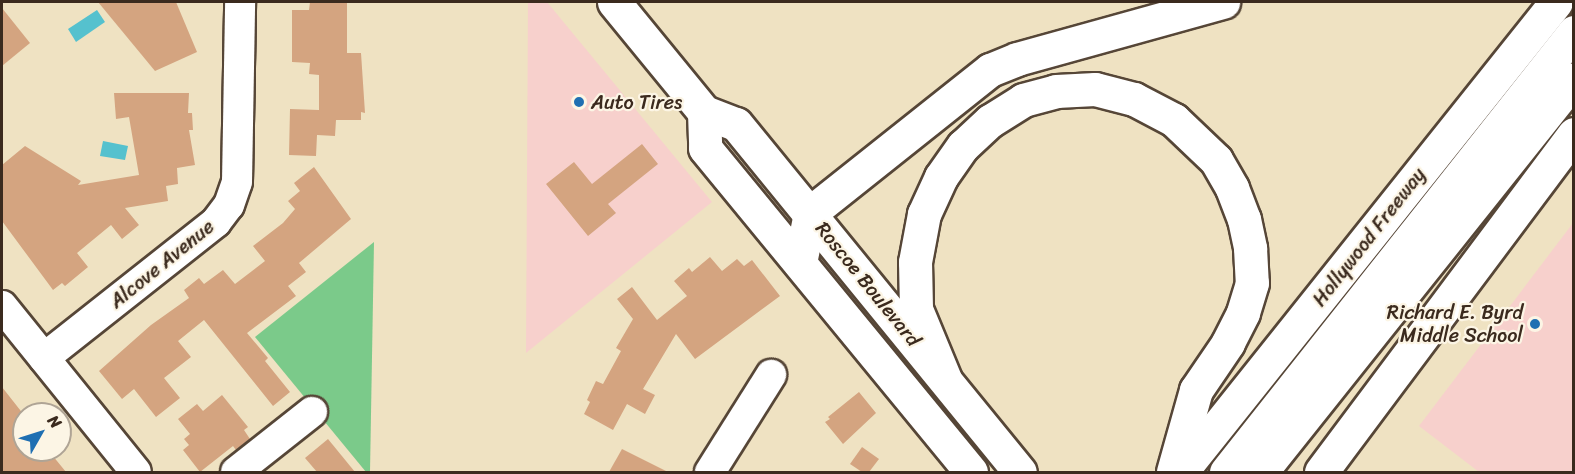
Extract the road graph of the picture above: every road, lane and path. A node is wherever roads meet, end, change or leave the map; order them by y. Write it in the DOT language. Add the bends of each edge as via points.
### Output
graph roads {
  1 [pos="240,2"];
  2 [pos="614,2"];
  3 [pos="1223,2"];
  4 [pos="1556,2"];
  5 [pos="1574,7"];
  6 [pos="1574,32"];
  7 [pos="1574,79"];
  8 [pos="704,112"];
  9 [pos="1574,134"];
  10 [pos="810,213"];
  11 [pos="800,263"];
  12 [pos="2,306"];
  13 [pos="44,358"];
  14 [pos="771,375"];
  15 [pos="945,379"];
  16 [pos="312,412"];
  17 [pos="136,472"];
  18 [pos="236,472"];
  19 [pos="710,472"];
  20 [pos="971,472"];
  21 [pos="1020,472"];
  22 [pos="1173,472"];
  23 [pos="1181,472"];
  24 [pos="1205,472"];
  25 [pos="1226,472"];
  26 [pos="1261,472"];
  27 [pos="1321,472"];
  1 -- 13 [label="street, Alcove Avenue" via="237,182 229,205 216,222"];
  2 -- 8 [label="main road"];
  3 -- 10 [label="main road" via="1017,58 990,70"];
  4 -- 23 [label="main road, Hollywood Freeway"];
  5 -- 24 [label="main road"];
  6 -- 25 [label="main road"];
  7 -- 26 [label="main road"];
  8 -- 10 [label="main road, Roscoe Boulevard" via="736,124"];
  8 -- 11 [label="main road, Roscoe Boulevard" via="705,148"];
  9 -- 27 [label="main road"];
  10 -- 11 [label="main road"];
  10 -- 15 [label="main road, Roscoe Boulevard"];
  11 -- 20 [label="main road, Roscoe Boulevard"];
  12 -- 13 [label="street"];
  13 -- 17 [label="street"];
  14 -- 19 [label="street"];
  15 -- 21 [label="main road, Roscoe Boulevard"];
  15 -- 22 [label="main road" via="916,309 915,262 924,214 941,177 963,146 983,127 1023,100 1056,91 1095,89 1134,99 1174,120 1216,160 1244,219 1250,248 1252,283 1243,313 1196,390"];
  16 -- 18 [label="street"];
}
